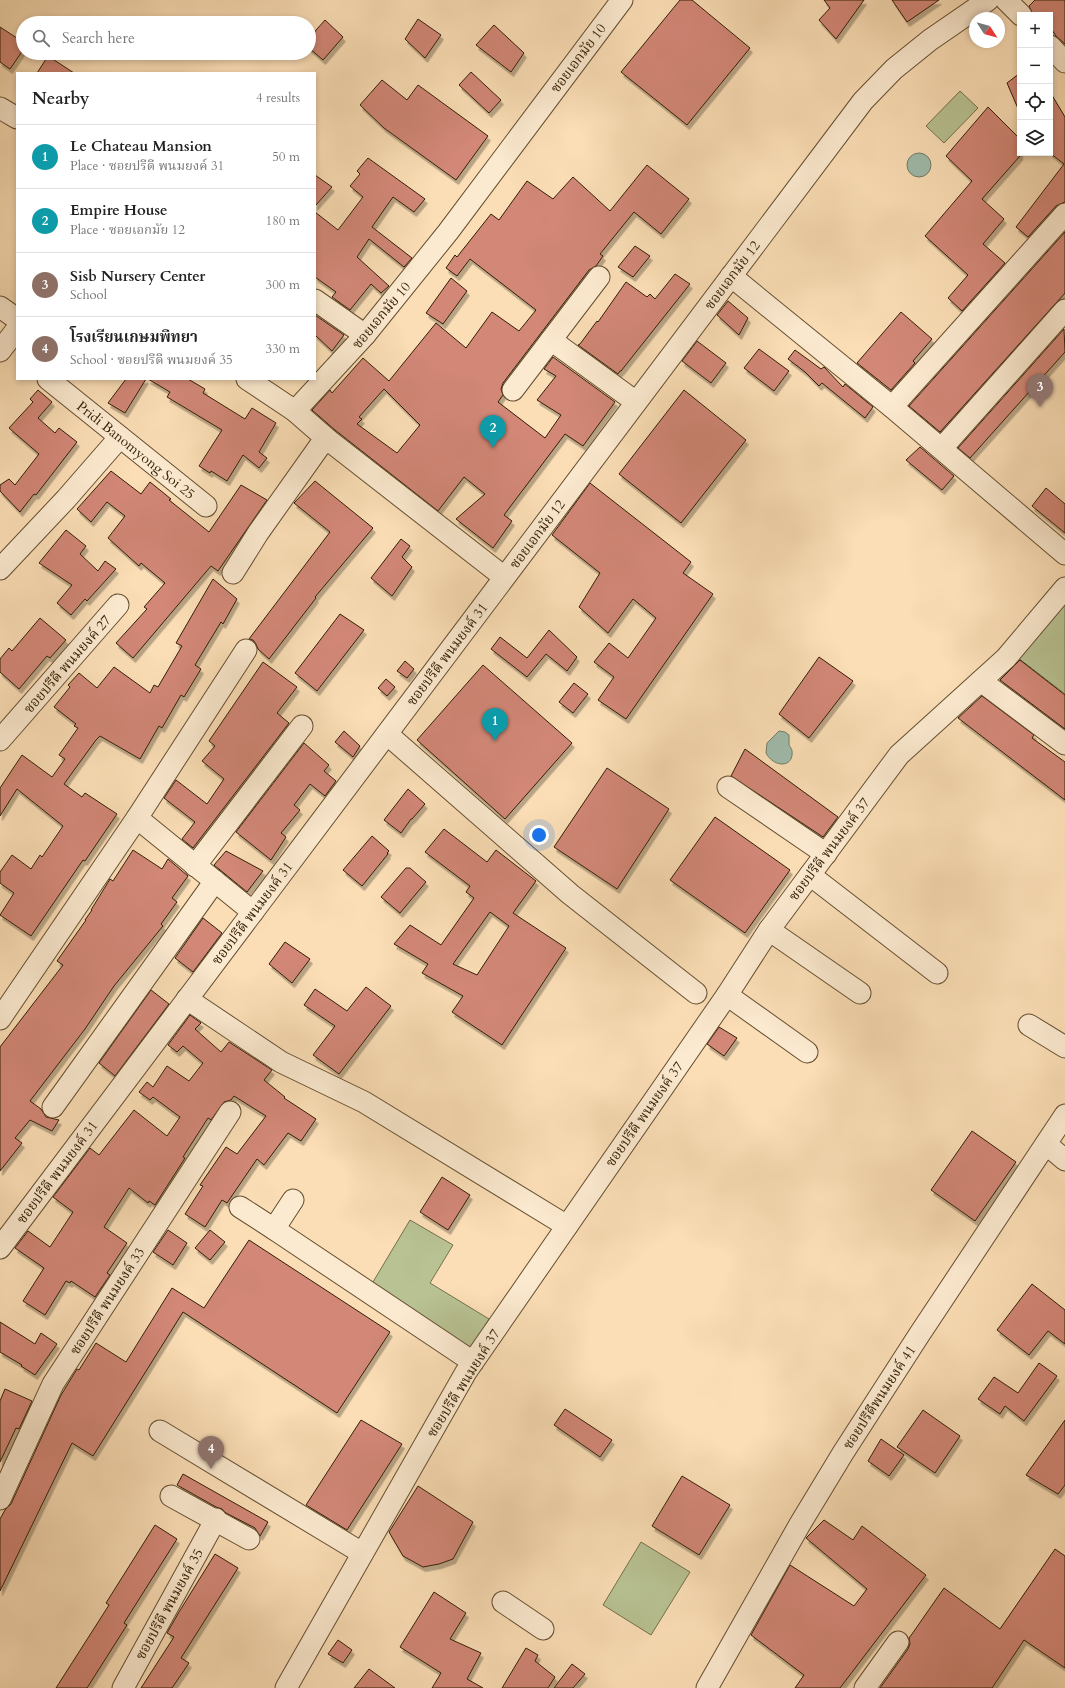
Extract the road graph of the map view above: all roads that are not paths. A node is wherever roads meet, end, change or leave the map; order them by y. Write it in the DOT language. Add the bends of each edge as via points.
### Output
graph roads {
  1 [pos="622,0"];
  2 [pos="1006,0"];
  3 [pos="974,4"];
  4 [pos="1018,12"];
  5 [pos="1052,48"];
  6 [pos="1065,62"];
  7 [pos="0,108"];
  8 [pos="16,117"];
  9 [pos="1065,214"];
  10 [pos="731,276"];
  11 [pos="599,277"];
  12 [pos="316,301"];
  13 [pos="0,307"];
  14 [pos="1065,310"];
  15 [pos="16,318"];
  16 [pos="365,335"];
  17 [pos="551,340"];
  18 [pos="49,380"];
  19 [pos="248,380"];
  20 [pos="513,390"];
  21 [pos="636,402"];
  22 [pos="892,407"];
  23 [pos="295,411"];
  24 [pos="120,437"];
  25 [pos="327,439"];
  26 [pos="942,448"];
  27 [pos="206,506"];
  28 [pos="1065,554"];
  29 [pos="0,569"];
  30 [pos="233,573"];
  31 [pos="504,577"];
  32 [pos="1065,588"];
  33 [pos="118,605"];
  34 [pos="246,650"];
  35 [pos="981,681"];
  36 [pos="302,726"];
  37 [pos="386,734"];
  38 [pos="0,740"];
  39 [pos="1065,744"];
  40 [pos="728,787"];
  41 [pos="137,818"];
  42 [pos="826,854"];
  43 [pos="195,866"];
  44 [pos="810,875"];
  45 [pos="215,881"];
  46 [pos="253,912"];
  47 [pos="769,930"];
  48 [pos="938,973"];
  49 [pos="696,993"];
  50 [pos="860,993"];
  51 [pos="727,995"];
  52 [pos="187,999"];
  53 [pos="0,1019"];
  54 [pos="1029,1025"];
  55 [pos="1065,1047"];
  56 [pos="807,1052"];
  57 [pos="53,1107"];
  58 [pos="230,1112"];
  59 [pos="1065,1115"];
  60 [pos="1046,1144"];
  61 [pos="1065,1160"];
  62 [pos="294,1200"];
  63 [pos="240,1207"];
  64 [pos="567,1226"];
  65 [pos="274,1229"];
  66 [pos="0,1248"];
  67 [pos="473,1362"];
  68 [pos="160,1431"];
  69 [pos="172,1496"];
  70 [pos="0,1499"];
  71 [pos="216,1519"];
  72 [pos="249,1539"];
  73 [pos="362,1553"];
  74 [pos="503,1602"];
  75 [pos="543,1629"];
  76 [pos="898,1642"];
  77 [pos="123,1688"];
  78 [pos="286,1688"];
  79 [pos="707,1688"];
  80 [pos="865,1688"];
  1 -- 16 [label="street, ซอยเอกมัย 10" via="448,232"];
  2 -- 4 [label="street"];
  3 -- 10 [label="street, ซอยเอกมัย 12" via="894,69 863,101"];
  5 -- 6 [label="street"];
  7 -- 8 [label="street"];
  9 -- 22 [label="street"];
  10 -- 21 [label="street, ซอยเอกมัย 12"];
  10 -- 22 [label="street"];
  11 -- 17 [label="street"];
  12 -- 16 [label="street"];
  13 -- 15 [label="street"];
  14 -- 26 [label="street"];
  16 -- 23 [label="street, ซอยเอกมัย 10"];
  17 -- 20 [label="street"];
  17 -- 21 [label="street"];
  18 -- 24 [label="street, Pridi Banomyong Soi 25"];
  19 -- 23 [label="street"];
  21 -- 31 [label="street, ซอยเอกมัย 12"];
  22 -- 26 [label="street"];
  23 -- 25 [label="street"];
  24 -- 27 [label="street, Pridi Banomyong Soi 25"];
  24 -- 29 [label="street"];
  25 -- 30 [label="street" via="258,533"];
  25 -- 31 [label="street"];
  26 -- 28 [label="street"];
  31 -- 37 [label="street, ซอยปรีดี พนมยงค์ 31"];
  32 -- 35 [label="street, ซอยปรีดี พนมยงค์ 37" via="1015,648"];
  33 -- 38 [label="street, ซอยปรีดี พนมยงค์ 27"];
  34 -- 41 [label="street"];
  35 -- 39 [label="street"];
  35 -- 42 [label="street, ซอยปรีดี พนมยงค์ 37" via="899,755"];
  36 -- 43 [label="street"];
  37 -- 46 [label="street, ซอยปรีดี พนมยงค์ 31"];
  37 -- 49 [label="street" via="570,894"];
  40 -- 42 [label="street"];
  41 -- 43 [label="street"];
  41 -- 53 [label="street"];
  42 -- 44 [label="street, ซอยปรีดี พนมยงค์ 37"];
  43 -- 45 [label="street"];
  44 -- 47 [label="street, ซอยปรีดี พนมยงค์ 37"];
  44 -- 48 [label="street"];
  45 -- 46 [label="street"];
  45 -- 57 [label="street"];
  46 -- 52 [label="street, ซอยปรีดี พนมยงค์ 31"];
  47 -- 50 [label="street"];
  47 -- 51 [label="street, ซอยปรีดี พนมยงค์ 37"];
  51 -- 56 [label="street"];
  51 -- 64 [label="street, ซอยปรีดี พนมยงค์ 37"];
  52 -- 64 [label="street" via="281,1062 364,1102"];
  52 -- 66 [label="street, ซอยปรีดี พนมยงค์ 31"];
  54 -- 55 [label="street"];
  58 -- 70 [label="street, ซอยปรีดี พนมยงค์ 33" via="53,1384"];
  59 -- 60 [label="street, ซอยปรีดีพนมยงค์ 41"];
  60 -- 61 [label="street"];
  60 -- 79 [label="street, ซอยปรีดีพนมยงค์ 41" via="843,1453"];
  62 -- 65 [label="street"];
  63 -- 65 [label="street"];
  64 -- 67 [label="street, ซอยปรีดี พนมยงค์ 37"];
  65 -- 67 [label="street"];
  67 -- 73 [label="street, ซอยปรีดี พนมยงค์ 37"];
  68 -- 73 [label="street"];
  69 -- 71 [label="street"];
  71 -- 72 [label="street"];
  71 -- 77 [label="street, ซอยปรีดี พนมยงค์ 35"];
  73 -- 78 [label="street, ซอยปรีดี พนมยงค์ 37"];
  74 -- 75 [label="street"];
  76 -- 80 [label="street"];
}
